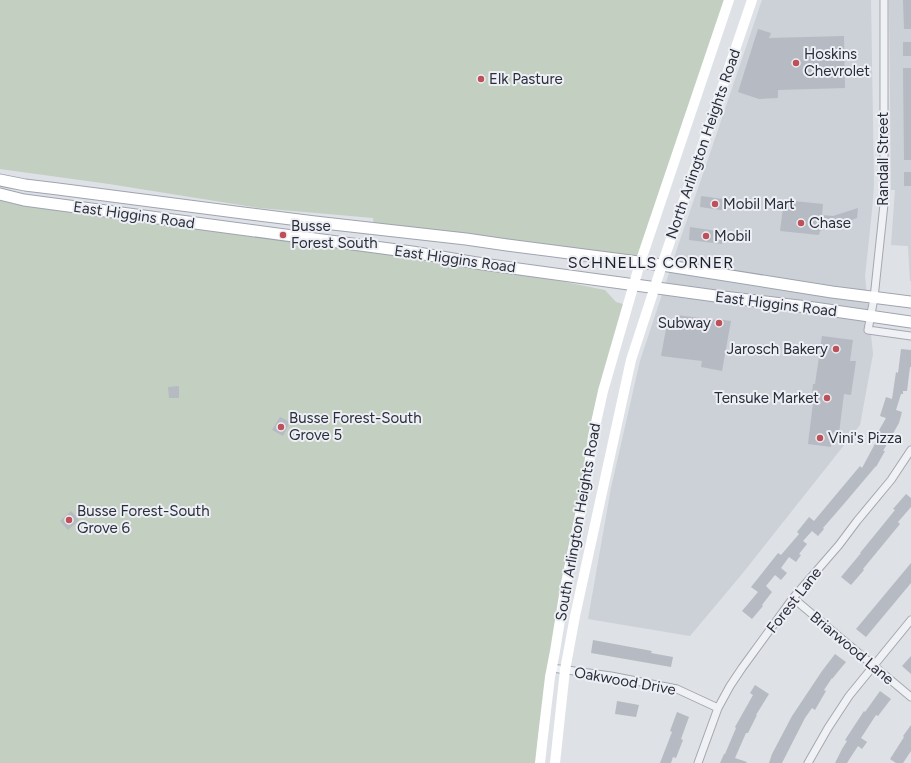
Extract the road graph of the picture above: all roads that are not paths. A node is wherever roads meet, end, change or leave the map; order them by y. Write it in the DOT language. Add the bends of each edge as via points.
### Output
graph roads {
  1 [pos="729,0"];
  2 [pos="752,0"];
  3 [pos="884,0"];
  4 [pos="0,180"];
  5 [pos="0,194"];
  6 [pos="640,262"];
  7 [pos="662,265"];
  8 [pos="633,284"];
  9 [pos="654,288"];
  10 [pos="874,298"];
  11 [pos="911,302"];
  12 [pos="870,317"];
  13 [pos="911,322"];
  14 [pos="911,336"];
  15 [pos="911,450"];
  16 [pos="794,598"];
  17 [pos="911,620"];
  18 [pos="874,665"];
  19 [pos="552,668"];
  20 [pos="565,670"];
  21 [pos="911,697"];
  22 [pos="718,708"];
  23 [pos="540,763"];
  24 [pos="555,763"];
  25 [pos="698,763"];
  26 [pos="808,763"];
  1 -- 6 [label="main road, North Arlington Heights Road"];
  2 -- 7 [label="main road, North Arlington Heights Road"];
  3 -- 10 [label="street, Randall Street" via="884,204"];
  4 -- 6 [label="main road, East Higgins Road"];
  5 -- 8 [label="main road, East Higgins Road" via="24,200"];
  6 -- 7 [label="main road, East Higgins Road"];
  6 -- 8 [label="main road, North Arlington Heights Road"];
  7 -- 9 [label="main road, North Arlington Heights Road"];
  7 -- 10 [label="main road, East Higgins Road"];
  8 -- 9 [label="main road, East Higgins Road"];
  8 -- 19 [label="main road, South Arlington Heights Road" via="609,367 593,436"];
  9 -- 12 [label="main road, East Higgins Road"];
  9 -- 20 [label="main road, South Arlington Heights Road" via="631,360 576,608"];
  10 -- 11 [label="main road, East Higgins Road"];
  10 -- 12 [label="street, Randall Street"];
  12 -- 13 [label="main road, East Higgins Road"];
  12 -- 14 [label="street, Randall Street" via="868,330"];
  15 -- 16 [label="street, Forest Lane" via="891,480"];
  16 -- 18 [label="street, Briarwood Lane"];
  16 -- 22 [label="street, Forest Lane" via="742,668"];
  17 -- 18 [label="street"];
  18 -- 21 [label="street, Briarwood Lane"];
  18 -- 26 [label="street" via="849,696"];
  19 -- 20 [label="street, Oakwood Drive"];
  19 -- 23 [label="main road, South Arlington Heights Road"];
  20 -- 22 [label="street, Oakwood Drive" via="677,689"];
  20 -- 24 [label="main road, South Arlington Heights Road"];
  22 -- 25 [label="street, Forest Lane"];
}
